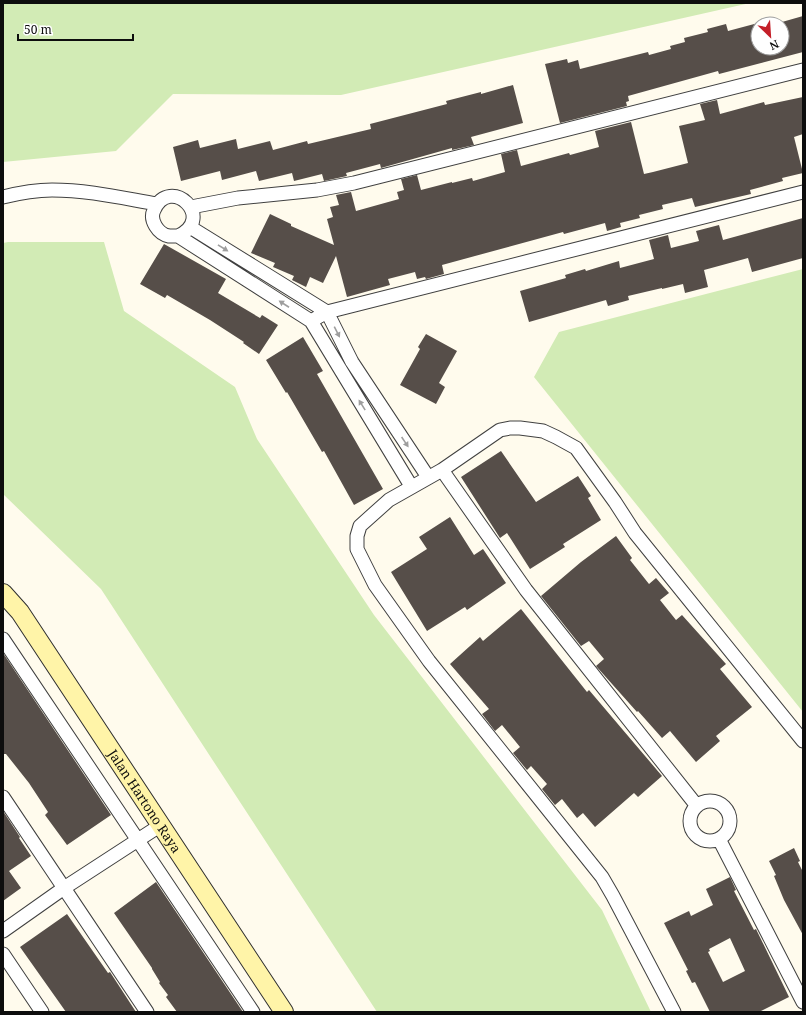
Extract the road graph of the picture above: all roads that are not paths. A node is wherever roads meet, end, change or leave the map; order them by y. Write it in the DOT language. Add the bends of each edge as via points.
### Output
graph roads {
  1 [pos="803,70"];
  2 [pos="803,192"];
  3 [pos="3,197"];
  4 [pos="157,204"];
  5 [pos="191,207"];
  6 [pos="190,227"];
  7 [pos="178,236"];
  8 [pos="327,312"];
  9 [pos="311,321"];
  10 [pos="442,470"];
  11 [pos="428,476"];
  12 [pos="411,486"];
  13 [pos="3,593"];
  14 [pos="3,639"];
  15 [pos="803,741"];
  16 [pos="3,797"];
  17 [pos="697,806"];
  18 [pos="161,825"];
  19 [pos="719,839"];
  20 [pos="137,841"];
  21 [pos="64,888"];
  22 [pos="3,931"];
  23 [pos="3,954"];
  24 [pos="803,1002"];
  25 [pos="42,1012"];
  26 [pos="146,1012"];
  27 [pos="253,1012"];
  28 [pos="284,1012"];
  29 [pos="674,1012"];
  1 -- 5 [label="street" via="354,183 317,190 238,198"];
  2 -- 8 [label="street"];
  3 -- 4 [label="street" via="30,191 58,190"];
  4 -- 5 [label="street" via="165,198 175,196 184,199"];
  4 -- 7 [label="street" via="153,213 153,223 163,234"];
  5 -- 6 [label="street" via="193,217"];
  6 -- 7 [label="street"];
  6 -- 8 [label="street, one-way"];
  9 -- 7 [label="street, one-way"];
  8 -- 9 [label="street"];
  8 -- 11 [label="street, one-way" via="352,362"];
  12 -- 9 [label="street, one-way"];
  10 -- 11 [label="street"];
  10 -- 15 [label="street" via="487,438 500,430 510,428 543,431 576,448 635,533"];
  10 -- 17 [label="street" via="526,590"];
  11 -- 12 [label="street"];
  12 -- 29 [label="street" via="360,526 357,549 375,585 429,661 602,878"];
  13 -- 18 [label="street, Jalan Hartono Raya" via="20,612"];
  14 -- 20 [label="street"];
  16 -- 21 [label="street"];
  17 -- 19 [label="street" via="690,818 693,832 705,840"];
  17 -- 19 [label="street" via="706,801 716,802 724,806 730,814 730,824 726,833"];
  18 -- 20 [label="street"];
  18 -- 28 [label="street, Jalan Hartono Raya"];
  19 -- 24 [label="street"];
  20 -- 21 [label="street"];
  20 -- 27 [label="street"];
  21 -- 22 [label="street"];
  21 -- 26 [label="street"];
  23 -- 25 [label="street"];
}
